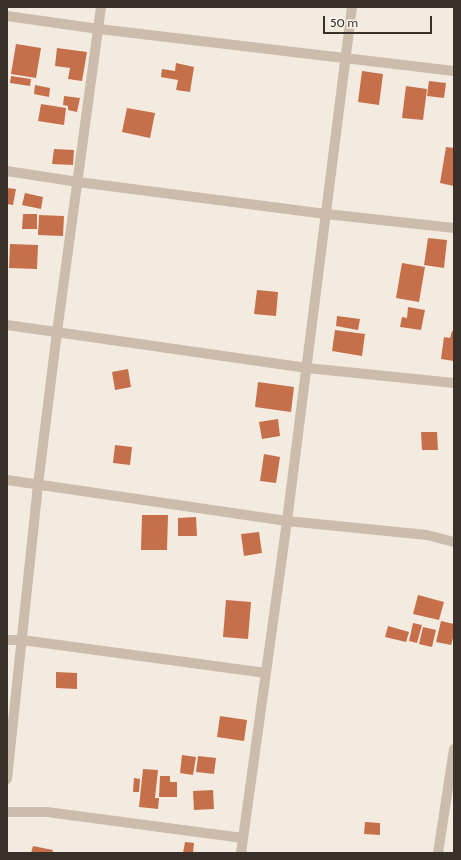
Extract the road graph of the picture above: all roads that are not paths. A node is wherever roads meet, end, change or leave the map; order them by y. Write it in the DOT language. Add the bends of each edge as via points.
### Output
graph roads {
  1 [pos="101,7"];
  2 [pos="352,7"];
  3 [pos="7,16"];
  4 [pos="99,29"];
  5 [pos="345,58"];
  6 [pos="454,71"];
  7 [pos="7,171"];
  8 [pos="78,182"];
  9 [pos="326,214"];
  10 [pos="454,228"];
  11 [pos="7,325"];
  12 [pos="57,332"];
  13 [pos="307,368"];
  14 [pos="454,383"];
  15 [pos="7,480"];
  16 [pos="38,485"];
  17 [pos="287,521"];
  18 [pos="454,542"];
  19 [pos="7,640"];
  20 [pos="22,640"];
  21 [pos="266,673"];
  22 [pos="454,749"];
  23 [pos="7,779"];
  24 [pos="7,812"];
  25 [pos="243,838"];
  26 [pos="241,853"];
  27 [pos="438,853"];
  1 -- 4 [label="street"];
  2 -- 5 [label="street"];
  3 -- 4 [label="street"];
  4 -- 5 [label="street"];
  4 -- 8 [label="street"];
  5 -- 6 [label="street"];
  5 -- 9 [label="street"];
  7 -- 8 [label="street"];
  8 -- 9 [label="street"];
  8 -- 12 [label="street"];
  9 -- 10 [label="street"];
  9 -- 13 [label="street"];
  11 -- 12 [label="street"];
  12 -- 13 [label="street"];
  12 -- 16 [label="street"];
  13 -- 14 [label="street"];
  13 -- 17 [label="street"];
  15 -- 16 [label="street"];
  16 -- 17 [label="street"];
  16 -- 20 [label="street"];
  17 -- 18 [label="street" via="427,535"];
  17 -- 21 [label="street"];
  19 -- 20 [label="street"];
  20 -- 21 [label="street"];
  20 -- 23 [label="street"];
  21 -- 25 [label="street"];
  22 -- 27 [label="street"];
  24 -- 25 [label="street" via="47,812"];
  25 -- 26 [label="street"];
}
